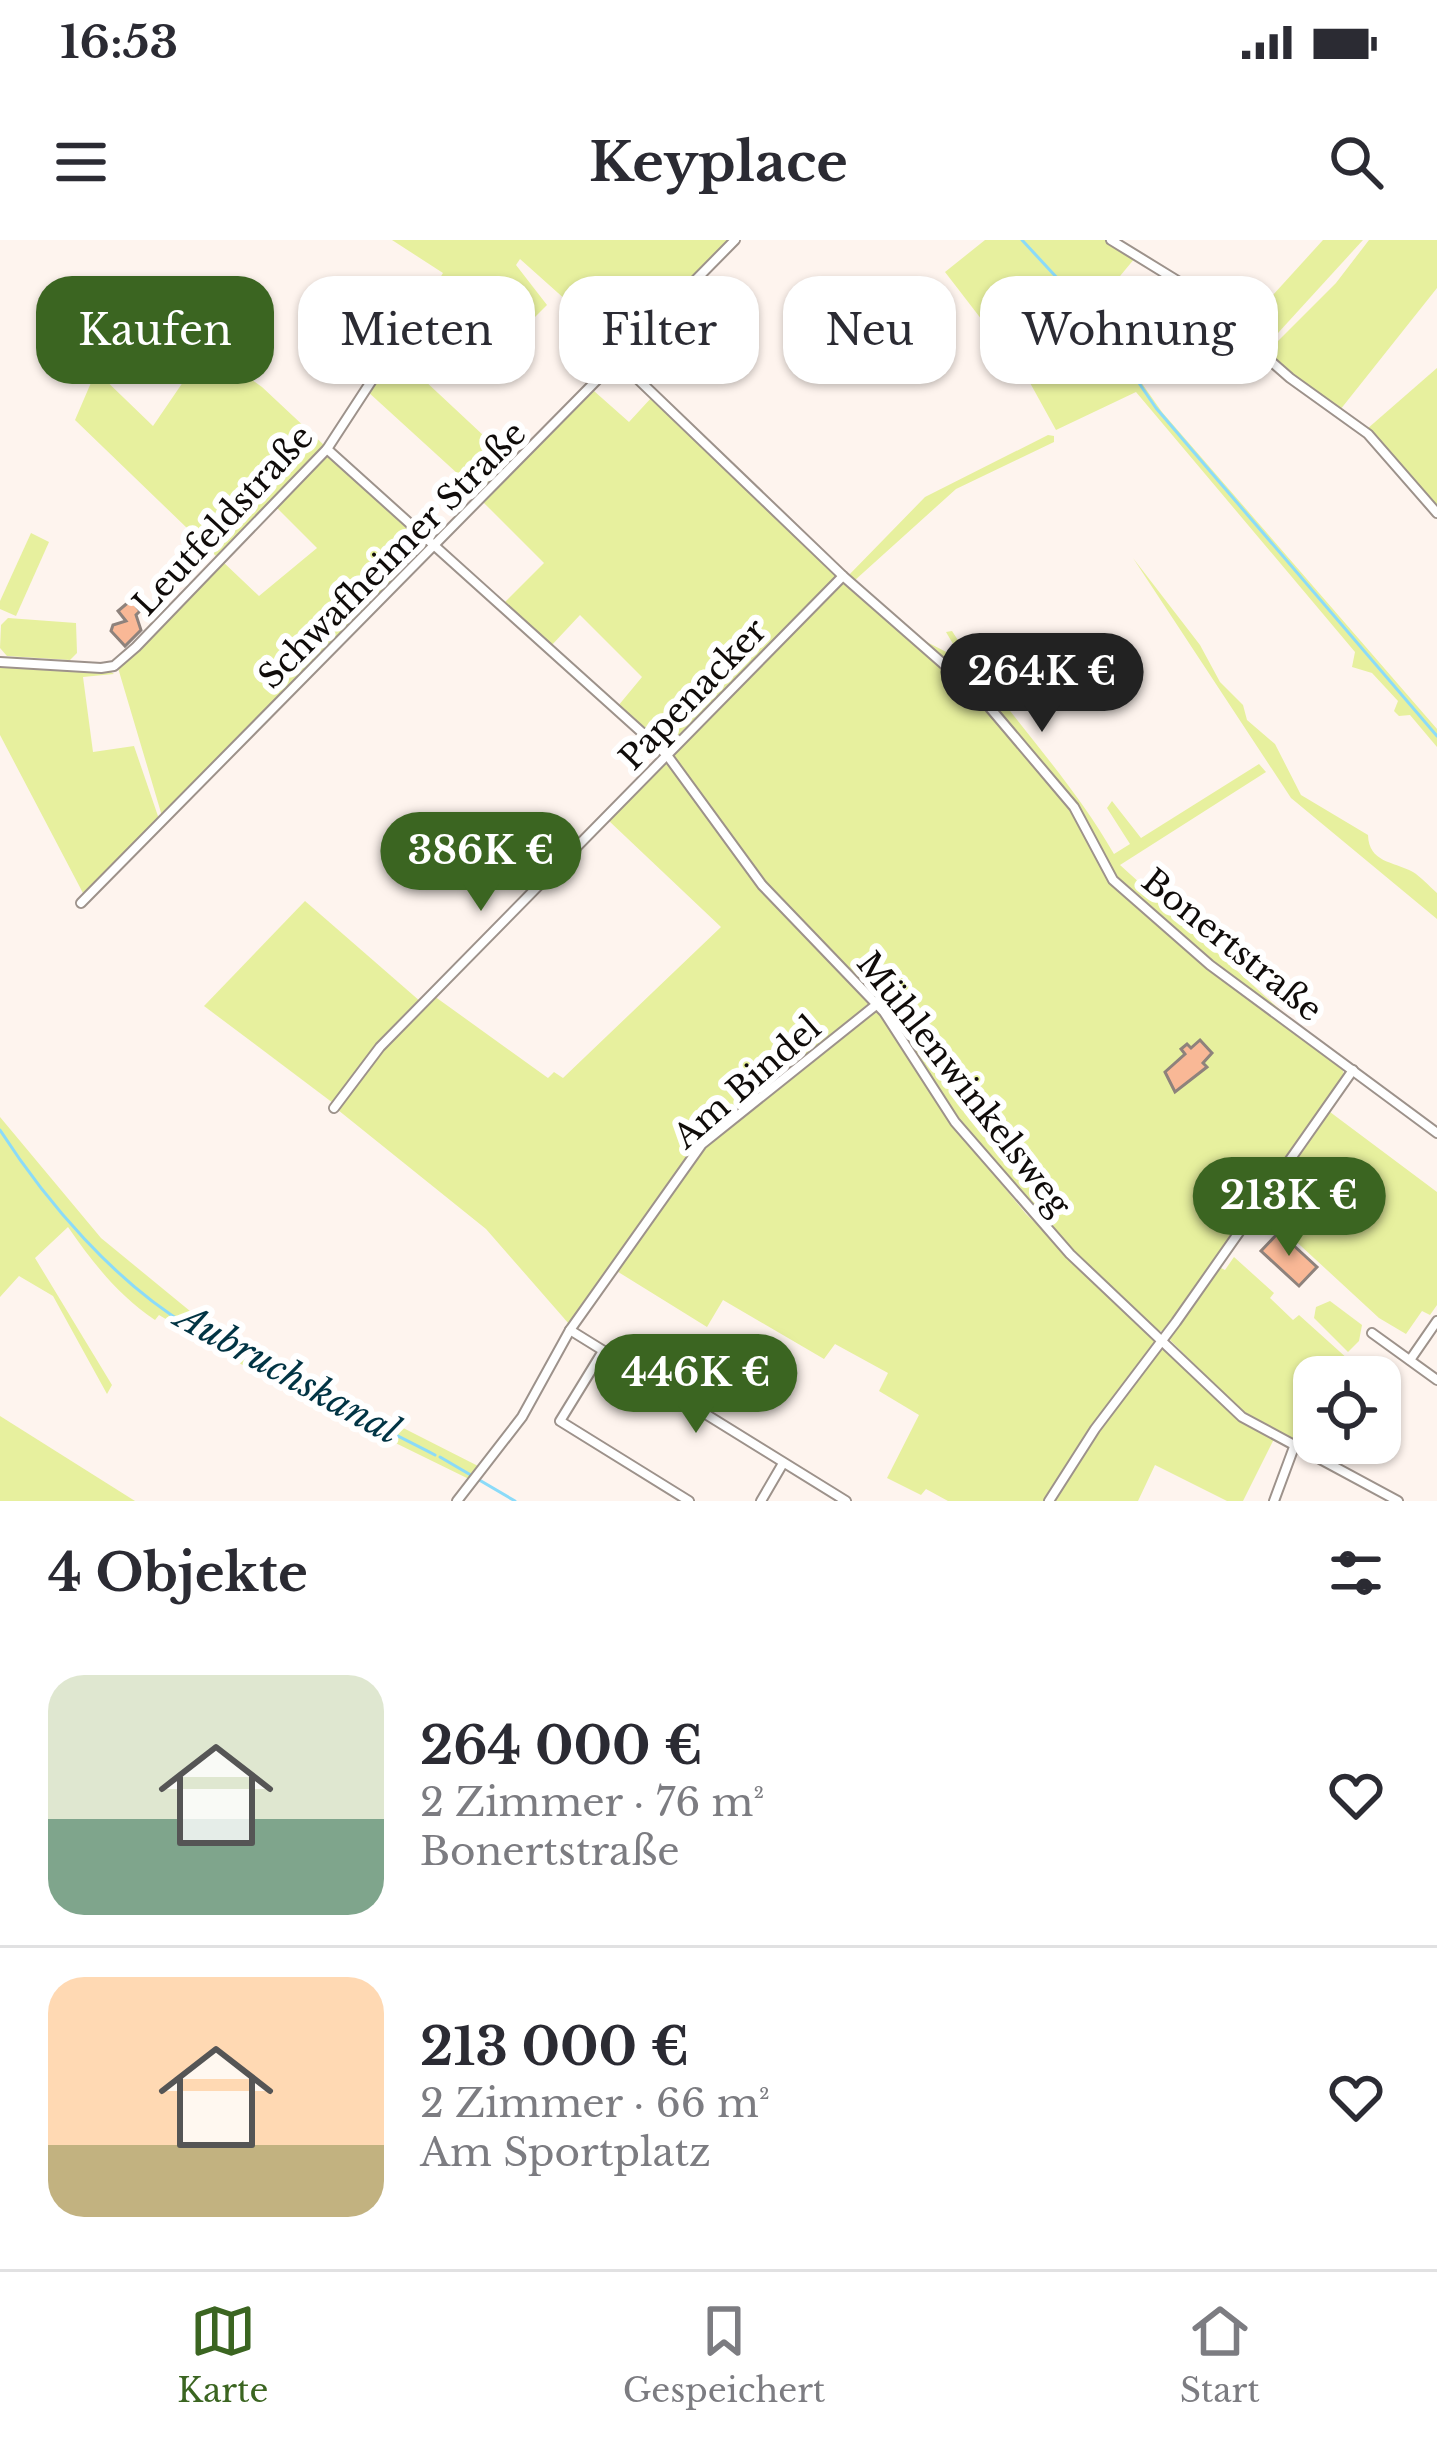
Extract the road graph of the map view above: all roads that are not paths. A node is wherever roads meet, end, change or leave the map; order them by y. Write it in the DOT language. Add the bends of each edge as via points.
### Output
graph roads {
  1 [pos="735,240"];
  2 [pos="1111,240"];
  3 [pos="700,276"];
  4 [pos="369,384"];
  5 [pos="596,384"];
  6 [pos="643,384"];
  7 [pos="327,449"];
  8 [pos="1437,512"];
  9 [pos="433,546"];
  10 [pos="843,576"];
  11 [pos="0,662"];
  12 [pos="667,755"];
  13 [pos="82,902"];
  14 [pos="876,1005"];
  15 [pos="1353,1070"];
  16 [pos="334,1108"];
  17 [pos="1437,1133"];
  18 [pos="1437,1322"];
  19 [pos="569,1330"];
  20 [pos="1372,1333"];
  21 [pos="1162,1340"];
  22 [pos="603,1351"];
  23 [pos="1410,1360"];
  24 [pos="1437,1380"];
  25 [pos="1293,1446"];
  26 [pos="1293,1450"];
  27 [pos="1327,1464"];
  28 [pos="782,1465"];
  29 [pos="457,1501"];
  30 [pos="689,1501"];
  31 [pos="761,1501"];
  32 [pos="846,1501"];
  33 [pos="1049,1501"];
  34 [pos="1274,1501"];
  35 [pos="1398,1501"];
  1 -- 3 [label="street, Schwafheimer Straße"];
  2 -- 8 [label="street" via="1181,283 1368,434"];
  4 -- 7 [label="street, Leutfeldstraße"];
  5 -- 9 [label="street, Schwafheimer Straße"];
  6 -- 10 [label="street, Bonertstraße"];
  7 -- 9 [label="street, Mühlenwinkelsweg"];
  7 -- 11 [label="street, Leutfeldstraße" via="114,666"];
  9 -- 12 [label="street, Mühlenwinkelsweg"];
  9 -- 13 [label="street, Schwafheimer Straße"];
  10 -- 12 [label="street, Papenacker"];
  10 -- 15 [label="street, Bonertstraße" via="980,696 1074,807 1114,880 1210,965"];
  12 -- 14 [label="street, Mühlenwinkelsweg" via="762,885"];
  12 -- 16 [label="street, Papenacker" via="380,1047"];
  14 -- 19 [label="street, Am Bindel" via="702,1144"];
  14 -- 21 [label="street, Mühlenwinkelsweg" via="984,1159"];
  15 -- 17 [label="street, Bonertstraße"];
  15 -- 21 [label="street"];
  18 -- 23 [label="street"];
  19 -- 22 [label="street"];
  19 -- 29 [label="street, Am Bindel" via="522,1417"];
  20 -- 23 [label="street"];
  21 -- 25 [label="street, Mühlenwinkelsweg" via="1242,1417"];
  21 -- 33 [label="street"];
  22 -- 28 [label="street"];
  22 -- 30 [label="street" via="560,1420"];
  23 -- 24 [label="street"];
  26 -- 34 [label="street"];
  27 -- 35 [label="street, Mühlenwinkelsweg"];
  28 -- 31 [label="street"];
  28 -- 32 [label="street"];
}
